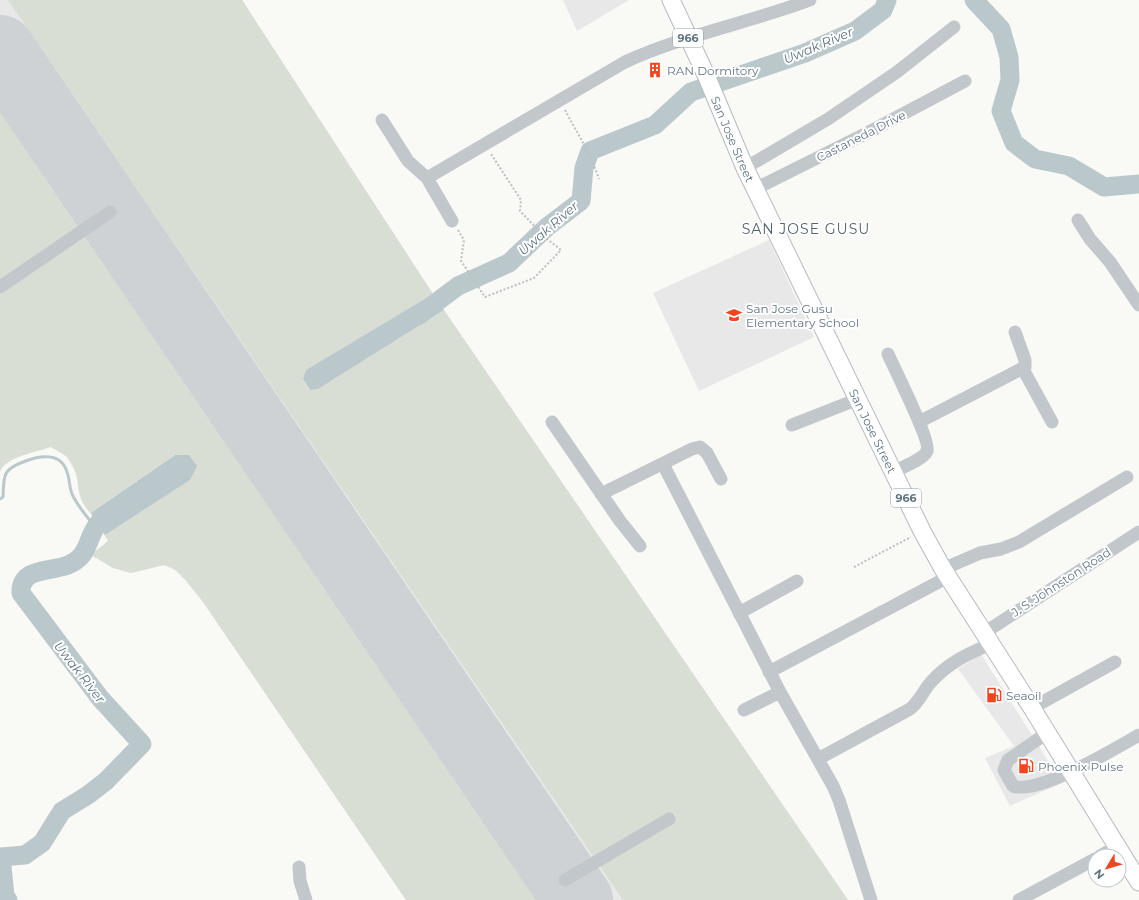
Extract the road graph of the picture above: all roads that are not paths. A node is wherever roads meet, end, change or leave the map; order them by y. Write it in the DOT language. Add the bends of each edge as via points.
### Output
graph roads {
  1 [pos="671,0"];
  2 [pos="810,0"];
  3 [pos="954,27"];
  4 [pos="688,37"];
  5 [pos="965,81"];
  6 [pos="382,120"];
  7 [pos="745,168"];
  8 [pos="426,178"];
  9 [pos="755,189"];
  10 [pos="110,212"];
  11 [pos="1078,220"];
  12 [pos="452,221"];
  13 [pos="0,287"];
  14 [pos="1139,305"];
  15 [pos="1015,332"];
  16 [pos="888,354"];
  17 [pos="1023,369"];
  18 [pos="858,399"];
  19 [pos="552,422"];
  20 [pos="919,422"];
  21 [pos="1052,422"];
  22 [pos="792,425"];
  23 [pos="663,464"];
  24 [pos="893,472"];
  25 [pos="1128,477"];
  26 [pos="721,479"];
  27 [pos="601,494"];
  28 [pos="1139,532"];
  29 [pos="640,546"];
  30 [pos="946,573"];
  31 [pos="797,581"];
  32 [pos="739,613"];
  33 [pos="987,639"];
  34 [pos="1115,662"];
  35 [pos="770,672"];
  36 [pos="780,692"];
  37 [pos="1032,708"];
  38 [pos="744,710"];
  39 [pos="1047,733"];
  40 [pos="1139,735"];
  41 [pos="818,759"];
  42 [pos="1071,772"];
  43 [pos="669,819"];
  44 [pos="1118,846"];
  45 [pos="1114,848"];
  46 [pos="1087,863"];
  47 [pos="299,867"];
  48 [pos="565,880"];
  49 [pos="1139,882"];
  50 [pos="306,900"];
  51 [pos="871,900"];
  52 [pos="1019,900"];
  1 -- 4 [label="main road, San Jose Street / 966"];
  2 -- 4 [label="street"];
  3 -- 7 [label="street" via="897,72 828,119"];
  4 -- 7 [label="main road, San Jose Street / 966"];
  4 -- 8 [label="street" via="625,62"];
  5 -- 9 [label="street, Castaneda Drive"];
  6 -- 8 [label="street" via="408,161"];
  7 -- 9 [label="main road, San Jose Street / 966"];
  8 -- 12 [label="street"];
  9 -- 18 [label="main road, San Jose Street / 966"];
  10 -- 13 [label="street"];
  11 -- 14 [label="street"];
  15 -- 17 [label="street" via="1026,364"];
  16 -- 20 [label="street"];
  17 -- 20 [label="street"];
  17 -- 21 [label="street"];
  18 -- 22 [label="street"];
  18 -- 24 [label="main road, San Jose Street / 966"];
  19 -- 27 [label="street"];
  20 -- 24 [label="street" via="928,447 926,453"];
  23 -- 26 [label="street" via="700,447 707,453"];
  23 -- 27 [label="street"];
  23 -- 32 [label="street"];
  24 -- 30 [label="main road, San Jose Street / 966"];
  25 -- 30 [label="street" via="1020,542 980,553"];
  27 -- 29 [label="street"];
  28 -- 33 [label="street, J. S. Johnston Road"];
  30 -- 33 [label="main road, San Jose Street / 966"];
  30 -- 35 [label="street"];
  31 -- 32 [label="street"];
  32 -- 35 [label="street"];
  33 -- 37 [label="main road, San Jose Street / 966"];
  33 -- 41 [label="street, J. S. Johnston Road" via="940,671 910,709"];
  34 -- 37 [label="street"];
  35 -- 36 [label="street"];
  36 -- 38 [label="street"];
  36 -- 41 [label="street"];
  37 -- 39 [label="main road, San Jose Street / 966"];
  39 -- 42 [label="main road, San Jose Street / 966"];
  39 -- 42 [label="street" via="1008,760 1004,770 1013,786 1026,788"];
  40 -- 42 [label="street"];
  41 -- 51 [label="street" via="840,800"];
  42 -- 44 [label="main road, San Jose Street / 966"];
  43 -- 48 [label="street"];
  44 -- 45 [label="street"];
  44 -- 49 [label="main road, San Jose Street / 966"];
  46 -- 52 [label="street"];
  47 -- 50 [label="street"];
}
